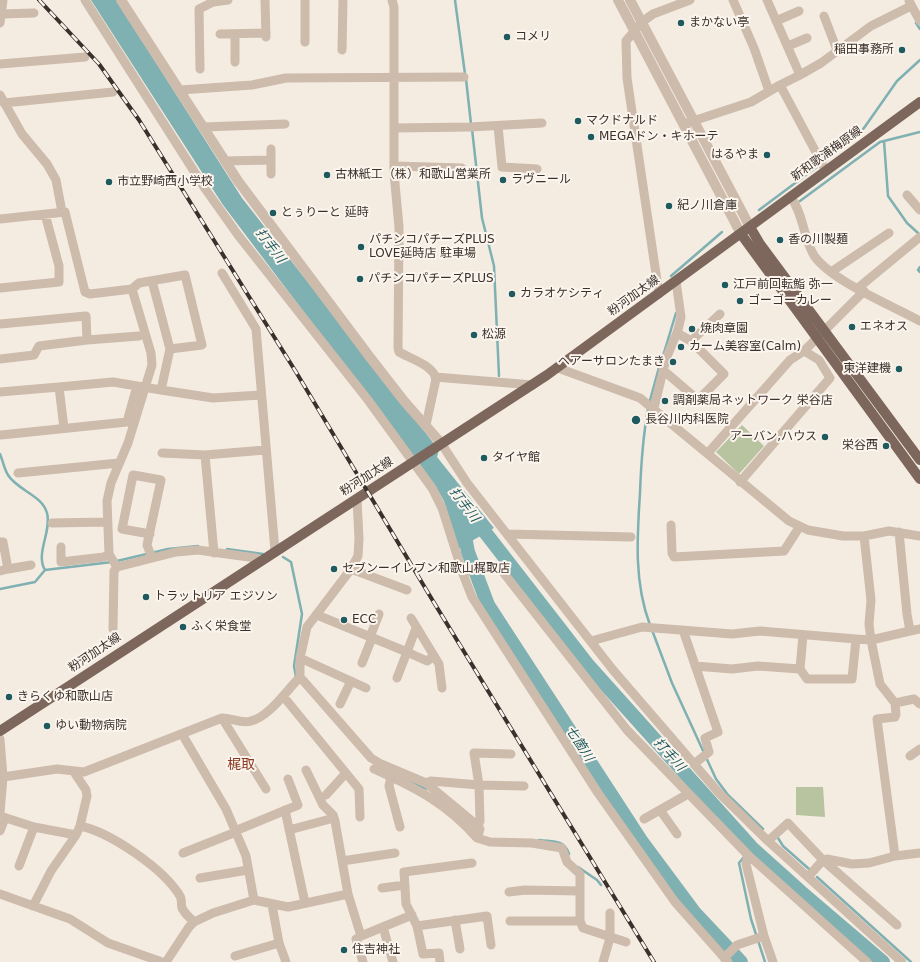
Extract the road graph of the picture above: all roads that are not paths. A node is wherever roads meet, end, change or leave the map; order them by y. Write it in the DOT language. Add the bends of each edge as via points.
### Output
graph roads {
  1 [pos="3,0"];
  2 [pos="85,0"];
  3 [pos="121,0"];
  4 [pos="228,0"];
  5 [pos="265,0"];
  6 [pos="305,0"];
  7 [pos="343,0"];
  8 [pos="392,0"];
  9 [pos="618,0"];
  10 [pos="630,0"];
  11 [pos="688,0"];
  12 [pos="734,0"];
  13 [pos="767,0"];
  14 [pos="671,3"];
  15 [pos="909,5"];
  16 [pos="799,11"];
  17 [pos="34,13"];
  18 [pos="824,16"];
  19 [pos="1,18"];
  20 [pos="776,21"];
  21 [pos="920,21"];
  22 [pos="642,22"];
  23 [pos="635,33"];
  24 [pos="220,34"];
  25 [pos="235,34"];
  26 [pos="807,38"];
  27 [pos="306,42"];
  28 [pos="788,46"];
  29 [pos="342,50"];
  30 [pos="837,50"];
  31 [pos="85,57"];
  32 [pos="236,62"];
  33 [pos="0,64"];
  34 [pos="200,69"];
  35 [pos="800,74"];
  36 [pos="394,76"];
  37 [pos="464,77"];
  38 [pos="780,85"];
  39 [pos="180,90"];
  40 [pos="769,90"];
  41 [pos="113,92"];
  42 [pos="2,99"];
  43 [pos="920,102"];
  44 [pos="693,121"];
  45 [pos="542,123"];
  46 [pos="286,124"];
  47 [pos="683,124"];
  48 [pos="498,126"];
  49 [pos="204,127"];
  50 [pos="394,128"];
  51 [pos="271,149"];
  52 [pos="271,160"];
  53 [pos="225,161"];
  54 [pos="394,166"];
  55 [pos="462,168"];
  56 [pos="537,169"];
  57 [pos="826,171"];
  58 [pos="271,174"];
  59 [pos="907,195"];
  60 [pos="791,197"];
  61 [pos="920,210"];
  62 [pos="62,212"];
  63 [pos="45,214"];
  64 [pos="0,219"];
  65 [pos="750,227"];
  66 [pos="889,233"];
  67 [pos="740,234"];
  68 [pos="920,237"];
  69 [pos="831,272"];
  70 [pos="222,273"];
  71 [pos="152,281"];
  72 [pos="676,281"];
  73 [pos="0,288"];
  74 [pos="132,289"];
  75 [pos="861,289"];
  76 [pos="659,294"];
  77 [pos="720,314"];
  78 [pos="920,321"];
  79 [pos="0,324"];
  80 [pos="825,331"];
  81 [pos="677,333"];
  82 [pos="139,336"];
  83 [pos="817,339"];
  84 [pos="87,340"];
  85 [pos="691,340"];
  86 [pos="170,349"];
  87 [pos="804,351"];
  88 [pos="0,359"];
  89 [pos="558,368"];
  90 [pos="663,370"];
  91 [pos="435,377"];
  92 [pos="533,385"];
  93 [pos="140,386"];
  94 [pos="60,387"];
  95 [pos="161,390"];
  96 [pos="0,392"];
  97 [pos="261,394"];
  98 [pos="651,406"];
  99 [pos="426,425"];
  100 [pos="64,428"];
  101 [pos="1,435"];
  102 [pos="439,444"];
  103 [pos="265,450"];
  104 [pos="162,453"];
  105 [pos="708,453"];
  106 [pos="206,455"];
  107 [pos="920,460"];
  108 [pos="415,461"];
  109 [pos="119,463"];
  110 [pos="18,473"];
  111 [pos="920,479"];
  112 [pos="740,482"];
  113 [pos="356,499"];
  114 [pos="107,522"];
  115 [pos="52,523"];
  116 [pos="671,525"];
  117 [pos="800,526"];
  118 [pos="899,532"];
  119 [pos="150,534"];
  120 [pos="507,534"];
  121 [pos="864,536"];
  122 [pos="920,536"];
  123 [pos="631,537"];
  124 [pos="0,542"];
  125 [pos="61,547"];
  126 [pos="214,549"];
  127 [pos="275,551"];
  128 [pos="150,555"];
  129 [pos="113,561"];
  130 [pos="260,561"];
  131 [pos="30,565"];
  132 [pos="4,570"];
  133 [pos="351,570"];
  134 [pos="465,572"];
  135 [pos="407,590"];
  136 [pos="379,614"];
  137 [pos="317,615"];
  138 [pos="411,618"];
  139 [pos="416,628"];
  140 [pos="113,629"];
  141 [pos="920,629"];
  142 [pos="683,630"];
  143 [pos="910,631"];
  144 [pos="802,635"];
  145 [pos="371,637"];
  146 [pos="856,639"];
  147 [pos="871,640"];
  148 [pos="591,641"];
  149 [pos="406,652"];
  150 [pos="434,656"];
  151 [pos="300,658"];
  152 [pos="362,663"];
  153 [pos="695,666"];
  154 [pos="800,669"];
  155 [pos="397,678"];
  156 [pos="297,680"];
  157 [pos="351,681"];
  158 [pos="366,688"];
  159 [pos="442,688"];
  160 [pos="283,696"];
  161 [pos="894,703"];
  162 [pos="340,704"];
  163 [pos="920,704"];
  164 [pos="222,718"];
  165 [pos="0,731"];
  166 [pos="182,734"];
  167 [pos="0,739"];
  168 [pos="920,749"];
  169 [pos="511,754"];
  170 [pos="910,756"];
  171 [pos="694,764"];
  172 [pos="374,769"];
  173 [pos="306,770"];
  174 [pos="74,772"];
  175 [pos="346,773"];
  176 [pos="392,773"];
  177 [pos="3,777"];
  178 [pos="288,779"];
  179 [pos="426,784"];
  180 [pos="479,785"];
  181 [pos="524,786"];
  182 [pos="266,789"];
  183 [pos="433,793"];
  184 [pos="688,794"];
  185 [pos="326,795"];
  186 [pos="285,810"];
  187 [pos="660,810"];
  188 [pos="2,816"];
  189 [pos="360,817"];
  190 [pos="334,818"];
  191 [pos="644,819"];
  192 [pos="80,826"];
  193 [pos="34,827"];
  194 [pos="400,827"];
  195 [pos="289,830"];
  196 [pos="0,831"];
  197 [pos="236,832"];
  198 [pos="478,832"];
  199 [pos="677,834"];
  200 [pos="76,835"];
  201 [pos="768,841"];
  202 [pos="183,853"];
  203 [pos="395,853"];
  204 [pos="920,853"];
  205 [pos="748,855"];
  206 [pos="896,856"];
  207 [pos="823,860"];
  208 [pos="342,861"];
  209 [pos="472,863"];
  210 [pos="18,866"];
  211 [pos="248,870"];
  212 [pos="808,877"];
  213 [pos="200,878"];
  214 [pos="405,885"];
  215 [pos="382,888"];
  216 [pos="580,891"];
  217 [pos="510,892"];
  218 [pos="0,894"];
  219 [pos="348,894"];
  220 [pos="254,900"];
  221 [pos="305,903"];
  222 [pos="272,905"];
  223 [pos="32,906"];
  224 [pos="610,913"];
  225 [pos="412,915"];
  226 [pos="455,920"];
  227 [pos="510,921"];
  228 [pos="580,921"];
  229 [pos="194,922"];
  230 [pos="897,925"];
  231 [pos="417,926"];
  232 [pos="383,927"];
  233 [pos="361,936"];
  234 [pos="764,936"];
  235 [pos="610,938"];
  236 [pos="626,942"];
  237 [pos="280,943"];
  238 [pos="491,945"];
  239 [pos="460,949"];
  240 [pos="235,956"];
  241 [pos="422,958"];
  242 [pos="726,960"];
  243 [pos="162,962"];
  244 [pos="166,962"];
  245 [pos="286,962"];
  246 [pos="363,962"];
  247 [pos="393,962"];
  248 [pos="440,962"];
  249 [pos="603,962"];
  250 [pos="773,962"];
  251 [pos="867,962"];
  252 [pos="902,962"];
  1 -- 19 [label="street"];
  2 -- 108 [label="street" via="206,190 238,235"];
  3 -- 39 [label="street"];
  4 -- 34 [label="street" via="214,2 199,9"];
  5 -- 25 [label="street" via="266,35"];
  6 -- 27 [label="street"];
  7 -- 29 [label="street"];
  8 -- 36 [label="street"];
  9 -- 23 [label="street"];
  10 -- 22 [label="street"];
  11 -- 14 [label="street"];
  12 -- 40 [label="street"];
  13 -- 20 [label="street"];
  14 -- 22 [label="street"];
  15 -- 21 [label="street"];
  15 -- 30 [label="street" via="871,26"];
  16 -- 20 [label="street"];
  17 -- 19 [label="street"];
  18 -- 30 [label="street"];
  20 -- 28 [label="street"];
  22 -- 23 [label="street"];
  22 -- 44 [label="street"];
  23 -- 47 [label="street"];
  23 -- 76 [label="street" via="626,41 627,78"];
  24 -- 25 [label="street"];
  25 -- 32 [label="street"];
  26 -- 28 [label="street"];
  28 -- 35 [label="street"];
  30 -- 35 [label="street" via="821,63"];
  31 -- 33 [label="street"];
  35 -- 38 [label="street"];
  36 -- 37 [label="street"];
  36 -- 39 [label="street" via="286,78 252,85"];
  36 -- 50 [label="street"];
  38 -- 40 [label="street"];
  38 -- 57 [label="street"];
  39 -- 49 [label="street"];
  40 -- 44 [label="street" via="751,102"];
  41 -- 42 [label="street"];
  42 -- 62 [label="street" via="22,134 47,164 56,180"];
  43 -- 57 [label="main road, 新和歌浦梅原線"];
  44 -- 47 [label="street"];
  44 -- 65 [label="street"];
  45 -- 48 [label="street"];
  46 -- 49 [label="street"];
  47 -- 67 [label="street"];
  48 -- 50 [label="street"];
  48 -- 56 [label="street" via="502,167"];
  49 -- 53 [label="street"];
  50 -- 54 [label="street"];
  51 -- 52 [label="street"];
  52 -- 53 [label="street"];
  52 -- 58 [label="street"];
  53 -- 99 [label="street" via="315,285 404,401"];
  54 -- 55 [label="street"];
  54 -- 91 [label="street" via="399,227 398,348 399,352 429,368"];
  57 -- 60 [label="main road, 新和歌浦梅原線"];
  59 -- 61 [label="street"];
  60 -- 65 [label="main road, 新和歌浦梅原線"];
  60 -- 69 [label="street" via="799,208 814,256"];
  62 -- 63 [label="street"];
  62 -- 74 [label="street" via="65,212 85,292 90,294"];
  63 -- 64 [label="street"];
  63 -- 73 [label="street" via="59,266 59,282"];
  65 -- 67 [label="main road, 粉河加太線"];
  65 -- 80 [label="main road"];
  66 -- 69 [label="street"];
  67 -- 72 [label="main road, 粉河加太線"];
  67 -- 83 [label="main road"];
  68 -- 75 [label="street"];
  69 -- 75 [label="street"];
  70 -- 97 [label="street" via="256,329"];
  71 -- 74 [label="street" via="139,283"];
  71 -- 86 [label="street"];
  71 -- 86 [label="street" via="185,275 202,345"];
  72 -- 76 [label="main road, 粉河加太線"];
  72 -- 81 [label="street" via="681,310"];
  74 -- 93 [label="street" via="152,364"];
  75 -- 78 [label="street"];
  75 -- 80 [label="street"];
  76 -- 89 [label="main road, 粉河加太線"];
  77 -- 85 [label="street"];
  79 -- 84 [label="street" via="86,316"];
  80 -- 83 [label="street"];
  80 -- 107 [label="main road"];
  81 -- 85 [label="street"];
  81 -- 90 [label="street"];
  82 -- 84 [label="street"];
  83 -- 87 [label="street"];
  83 -- 111 [label="main road"];
  84 -- 88 [label="street" via="39,346 34,355"];
  85 -- 90 [label="street" via="724,374 698,400"];
  86 -- 95 [label="street"];
  87 -- 105 [label="street" via="790,360"];
  87 -- 112 [label="street" via="819,360 830,378"];
  89 -- 92 [label="main road, 粉河加太線"];
  89 -- 98 [label="street" via="633,394"];
  90 -- 98 [label="street"];
  91 -- 92 [label="street"];
  91 -- 99 [label="street"];
  92 -- 102 [label="main road, 粉河加太線"];
  93 -- 94 [label="street" via="113,382"];
  93 -- 95 [label="street"];
  93 -- 100 [label="street" via="127,422"];
  93 -- 109 [label="street" via="128,443"];
  94 -- 96 [label="street"];
  94 -- 100 [label="street"];
  95 -- 97 [label="street" via="213,398"];
  97 -- 103 [label="street"];
  98 -- 105 [label="street"];
  99 -- 102 [label="street"];
  100 -- 101 [label="street"];
  102 -- 108 [label="main road, 粉河加太線"];
  102 -- 120 [label="street"];
  103 -- 106 [label="street"];
  103 -- 127 [label="street"];
  104 -- 106 [label="street"];
  105 -- 112 [label="street"];
  106 -- 126 [label="street"];
  108 -- 113 [label="main road, 粉河加太線"];
  108 -- 134 [label="street" via="442,508"];
  109 -- 110 [label="street"];
  109 -- 114 [label="street" via="107,501"];
  112 -- 117 [label="street" via="789,521"];
  113 -- 127 [label="main road, 粉河加太線"];
  113 -- 133 [label="street" via="358,556"];
  114 -- 115 [label="street"];
  114 -- 129 [label="street"];
  116 -- 117 [label="street" via="674,557 784,551"];
  117 -- 121 [label="street" via="808,530 843,536"];
  118 -- 121 [label="street" via="889,531"];
  118 -- 122 [label="street"];
  118 -- 143 [label="street"];
  119 -- 119 [label="street" via="161,480 133,475 122,529"];
  119 -- 128 [label="street" via="147,545"];
  120 -- 123 [label="street"];
  120 -- 148 [label="street"];
  121 -- 147 [label="street" via="871,600"];
  124 -- 132 [label="street" via="3,542"];
  125 -- 129 [label="street" via="61,562 104,556"];
  126 -- 128 [label="street"];
  126 -- 130 [label="street"];
  127 -- 130 [label="main road, 粉河加太線"];
  128 -- 129 [label="street"];
  129 -- 140 [label="street"];
  130 -- 165 [label="main road, 粉河加太線"];
  131 -- 132 [label="street"];
  133 -- 135 [label="street"];
  133 -- 137 [label="street"];
  134 -- 184 [label="street" via="491,565 499,567 627,730"];
  134 -- 242 [label="street" via="472,597 598,793 675,902"];
  136 -- 145 [label="street"];
  137 -- 145 [label="street"];
  137 -- 151 [label="street" via="305,632"];
  138 -- 139 [label="street"];
  139 -- 149 [label="street"];
  139 -- 150 [label="street"];
  141 -- 143 [label="street"];
  142 -- 144 [label="street" via="732,634 760,631"];
  142 -- 148 [label="street" via="642,627"];
  142 -- 153 [label="street"];
  143 -- 147 [label="street"];
  144 -- 146 [label="street"];
  144 -- 154 [label="street"];
  145 -- 149 [label="street"];
  145 -- 152 [label="street"];
  146 -- 147 [label="street"];
  146 -- 154 [label="street" via="852,679 807,680"];
  147 -- 161 [label="street" via="880,684"];
  148 -- 171 [label="street"];
  149 -- 150 [label="street" via="427,661"];
  149 -- 155 [label="street"];
  150 -- 159 [label="street" via="439,664"];
  151 -- 156 [label="street"];
  151 -- 157 [label="street"];
  153 -- 154 [label="street"];
  153 -- 171 [label="street" via="718,732 704,738 709,752"];
  156 -- 160 [label="street"];
  156 -- 176 [label="street" via="371,758"];
  157 -- 158 [label="street"];
  157 -- 162 [label="street"];
  160 -- 164 [label="street" via="252,721"];
  160 -- 175 [label="street"];
  161 -- 163 [label="street" via="914,698"];
  161 -- 206 [label="street" via="895,717 877,719"];
  164 -- 166 [label="street"];
  164 -- 182 [label="street"];
  166 -- 174 [label="street" via="84,772"];
  166 -- 197 [label="street" via="226,808"];
  167 -- 177 [label="street"];
  168 -- 170 [label="street"];
  169 -- 180 [label="street" via="474,753"];
  171 -- 201 [label="street" via="719,793"];
  172 -- 176 [label="street"];
  173 -- 190 [label="street" via="323,805"];
  174 -- 177 [label="street" via="57,769"];
  174 -- 192 [label="street" via="87,796"];
  175 -- 185 [label="street"];
  175 -- 189 [label="street" via="359,789"];
  176 -- 179 [label="street"];
  176 -- 183 [label="street"];
  176 -- 194 [label="street" via="389,786"];
  177 -- 188 [label="street"];
  178 -- 186 [label="street" via="298,805"];
  179 -- 180 [label="street" via="431,781"];
  179 -- 183 [label="street"];
  180 -- 181 [label="street"];
  180 -- 198 [label="street"];
  183 -- 198 [label="street"];
  184 -- 187 [label="street"];
  184 -- 205 [label="street"];
  186 -- 195 [label="street"];
  186 -- 197 [label="street"];
  187 -- 191 [label="street"];
  187 -- 199 [label="street"];
  188 -- 193 [label="street"];
  188 -- 196 [label="street"];
  190 -- 195 [label="street"];
  190 -- 208 [label="street"];
  192 -- 200 [label="street"];
  192 -- 229 [label="street" via="100,833 147,860 180,896 183,910"];
  193 -- 200 [label="street"];
  193 -- 210 [label="street"];
  195 -- 221 [label="street"];
  197 -- 202 [label="street"];
  197 -- 211 [label="street" via="246,856"];
  198 -- 216 [label="street" via="490,842 532,843 562,848 567,862 580,874"];
  200 -- 223 [label="street" via="51,871"];
  201 -- 207 [label="street" via="788,823"];
  201 -- 212 [label="street"];
  203 -- 208 [label="street"];
  204 -- 206 [label="street"];
  205 -- 234 [label="street" via="746,864"];
  205 -- 251 [label="street"];
  206 -- 207 [label="street" via="869,864"];
  207 -- 212 [label="street"];
  207 -- 230 [label="street"];
  208 -- 219 [label="street"];
  209 -- 214 [label="street" via="404,872"];
  211 -- 213 [label="street"];
  211 -- 220 [label="street"];
  212 -- 252 [label="street"];
  214 -- 215 [label="street"];
  214 -- 225 [label="street" via="406,904"];
  216 -- 217 [label="street"];
  216 -- 228 [label="street"];
  218 -- 223 [label="street"];
  219 -- 221 [label="street"];
  219 -- 233 [label="street"];
  220 -- 222 [label="street"];
  220 -- 229 [label="street"];
  221 -- 222 [label="street" via="288,907"];
  222 -- 237 [label="street"];
  223 -- 243 [label="street" via="70,919 108,943"];
  224 -- 235 [label="street"];
  225 -- 231 [label="street"];
  225 -- 232 [label="street"];
  226 -- 231 [label="street"];
  226 -- 238 [label="street" via="487,916"];
  226 -- 239 [label="street"];
  227 -- 228 [label="street"];
  228 -- 235 [label="street" via="583,928"];
  229 -- 244 [label="street"];
  231 -- 241 [label="street"];
  232 -- 233 [label="street"];
  232 -- 247 [label="street"];
  233 -- 246 [label="street" via="356,939"];
  234 -- 242 [label="street" via="737,945"];
  234 -- 250 [label="street"];
  235 -- 236 [label="street"];
  235 -- 249 [label="street"];
  237 -- 240 [label="street"];
  237 -- 245 [label="street"];
  241 -- 248 [label="street" via="439,953"];
}
